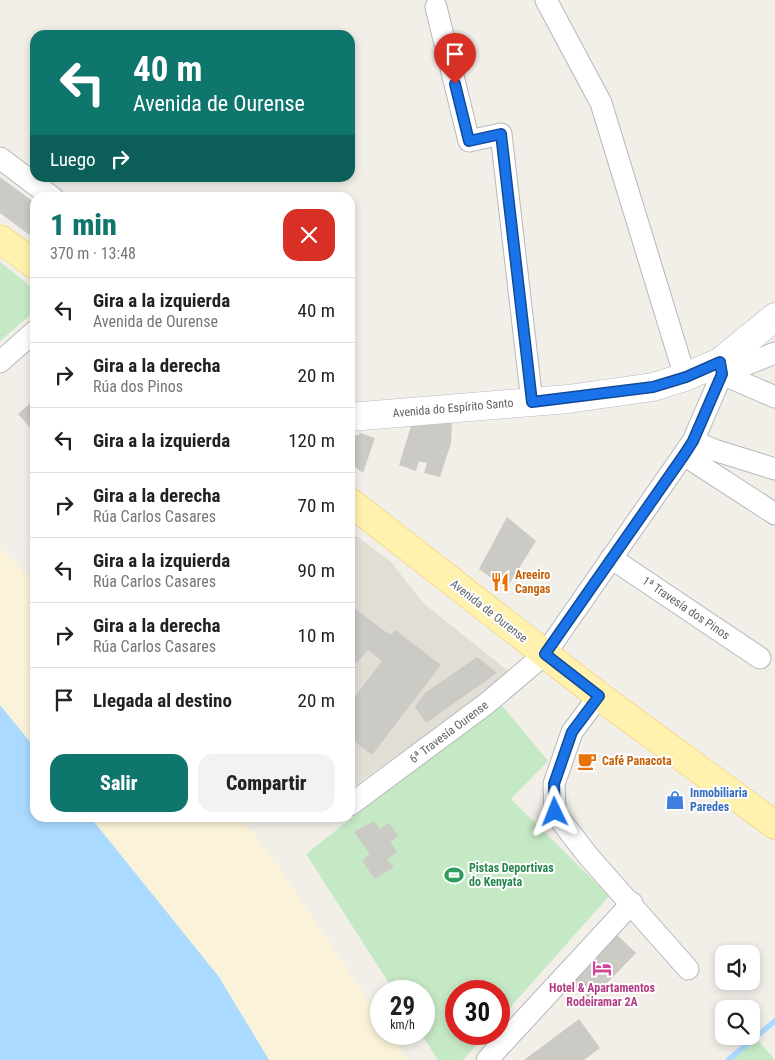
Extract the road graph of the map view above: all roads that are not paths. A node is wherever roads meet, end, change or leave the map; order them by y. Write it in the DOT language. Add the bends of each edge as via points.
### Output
graph roads {
  1 [pos="546,0"];
  2 [pos="436,7"];
  3 [pos="0,158"];
  4 [pos="30,181"];
  5 [pos="32,182"];
  6 [pos="45,192"];
  7 [pos="0,239"];
  8 [pos="30,261"];
  9 [pos="775,317"];
  10 [pos="30,335"];
  11 [pos="775,353"];
  12 [pos="0,362"];
  13 [pos="721,368"];
  14 [pos="686,377"];
  15 [pos="775,397"];
  16 [pos="532,402"];
  17 [pos="355,417"];
  18 [pos="689,448"];
  19 [pos="775,469"];
  20 [pos="355,506"];
  21 [pos="775,514"];
  22 [pos="611,558"];
  23 [pos="545,654"];
  24 [pos="760,658"];
  25 [pos="599,696"];
  26 [pos="355,801"];
  27 [pos="775,825"];
  28 [pos="632,903"];
  29 [pos="688,969"];
  30 [pos="487,1060"];
  1 -- 14 [label="street" via="601,103"];
  2 -- 16 [label="street" via="469,141 501,134"];
  3 -- 4 [label="street"];
  5 -- 6 [label="street"];
  7 -- 8 [label="main road"];
  9 -- 13 [label="street, Avenida do Espírito Santo"];
  10 -- 12 [label="street"];
  11 -- 13 [label="street"];
  13 -- 14 [label="street, Avenida do Espírito Santo"];
  13 -- 15 [label="street"];
  13 -- 18 [label="street, 6ª Travesía Ourense"];
  14 -- 16 [label="street, Avenida do Espírito Santo" via="653,387"];
  16 -- 17 [label="street, Avenida do Espírito Santo"];
  18 -- 19 [label="street" via="714,450"];
  18 -- 21 [label="street"];
  18 -- 22 [label="street, 6ª Travesía Ourense"];
  20 -- 23 [label="main road, Avenida de Ourense"];
  22 -- 23 [label="street, 6ª Travesía Ourense"];
  22 -- 24 [label="street, 1ª Travesía dos Pinos"];
  23 -- 25 [label="main road, Avenida de Ourense"];
  23 -- 26 [label="street, 6ª Travesía Ourense" via="486,704"];
  25 -- 27 [label="main road, Avenida de Ourense"];
  25 -- 28 [label="street" via="572,732 554,784 555,812 589,857"];
  28 -- 29 [label="street"];
  28 -- 30 [label="street"];
}
